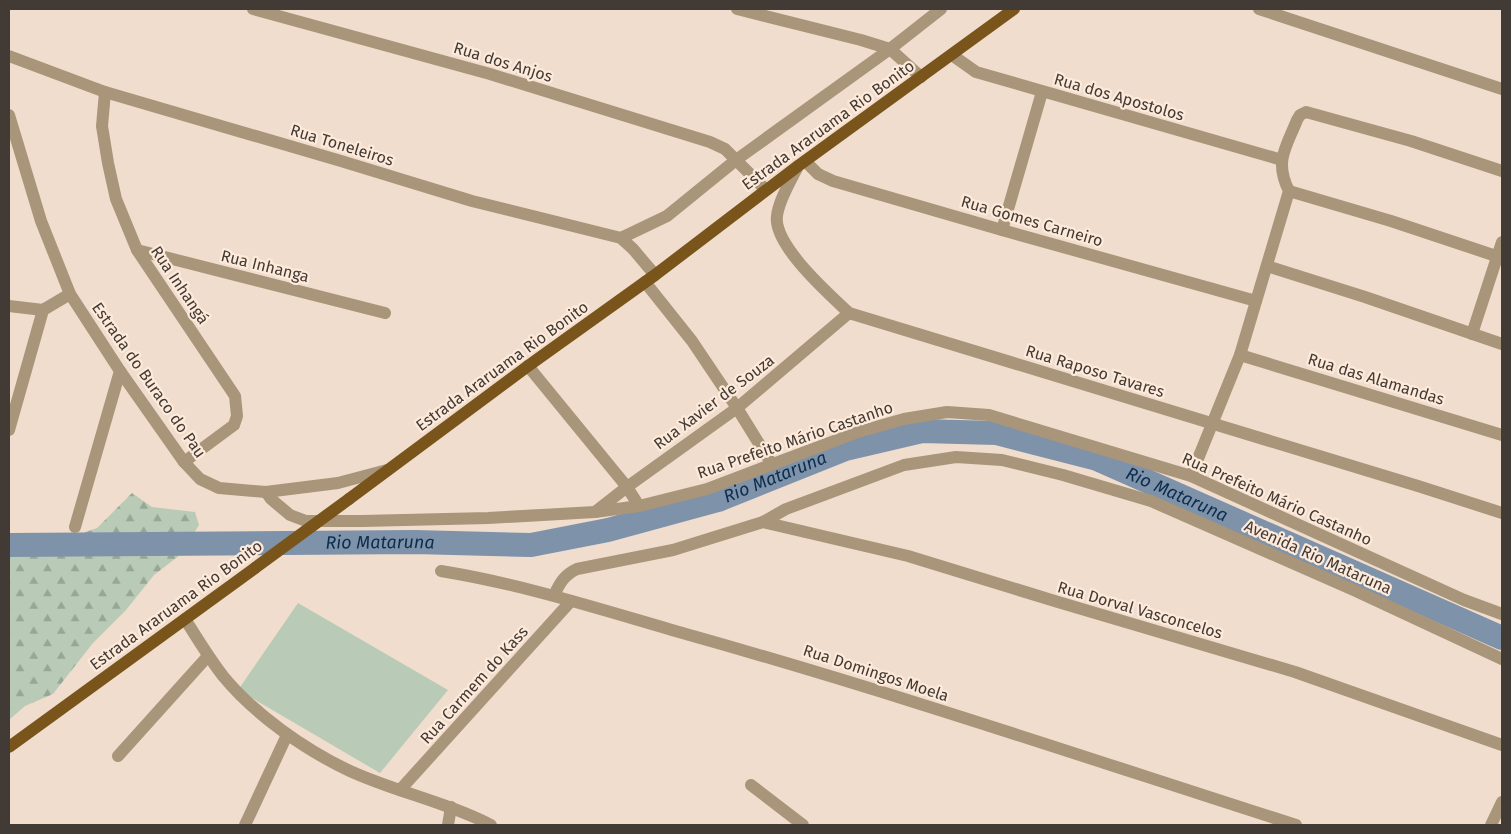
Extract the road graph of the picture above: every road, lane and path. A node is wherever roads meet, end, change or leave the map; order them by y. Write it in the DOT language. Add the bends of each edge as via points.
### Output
graph roads {
  1 [pos="253,9"];
  2 [pos="736,9"];
  3 [pos="942,9"];
  4 [pos="1014,9"];
  5 [pos="1259,9"];
  6 [pos="890,49"];
  7 [pos="952,55"];
  8 [pos="9,56"];
  9 [pos="921,78"];
  10 [pos="1502,89"];
  11 [pos="105,92"];
  12 [pos="1042,92"];
  13 [pos="9,115"];
  14 [pos="15,154"];
  15 [pos="736,160"];
  16 [pos="1282,160"];
  17 [pos="801,163"];
  18 [pos="1502,171"];
  19 [pos="766,190"];
  20 [pos="1289,191"];
  21 [pos="1002,230"];
  22 [pos="621,238"];
  23 [pos="1502,242"];
  24 [pos="137,250"];
  25 [pos="1500,257"];
  26 [pos="1267,266"];
  27 [pos="650,278"];
  28 [pos="70,294"];
  29 [pos="1256,301"];
  30 [pos="9,306"];
  31 [pos="43,310"];
  32 [pos="385,313"];
  33 [pos="849,314"];
  34 [pos="1472,334"];
  35 [pos="1502,344"];
  36 [pos="1240,355"];
  37 [pos="528,366"];
  38 [pos="120,371"];
  39 [pos="737,408"];
  40 [pos="1213,423"];
  41 [pos="9,430"];
  42 [pos="1502,435"];
  43 [pos="184,462"];
  44 [pos="771,464"];
  45 [pos="389,470"];
  46 [pos="1191,476"];
  47 [pos="627,487"];
  48 [pos="266,492"];
  49 [pos="639,506"];
  50 [pos="595,512"];
  51 [pos="1502,513"];
  52 [pos="763,522"];
  53 [pos="75,527"];
  54 [pos="441,571"];
  55 [pos="554,595"];
  56 [pos="572,602"];
  57 [pos="1502,614"];
  58 [pos="185,619"];
  59 [pos="208,656"];
  60 [pos="1502,659"];
  61 [pos="287,735"];
  62 [pos="1502,745"];
  63 [pos="9,747"];
  64 [pos="118,756"];
  65 [pos="752,785"];
  66 [pos="400,790"];
  67 [pos="1502,802"];
  68 [pos="451,807"];
  69 [pos="245,825"];
  70 [pos="448,825"];
  71 [pos="491,825"];
  72 [pos="803,825"];
  73 [pos="1296,825"];
  74 [pos="1491,825"];
  1 -- 15 [label="street, Rua dos Anjos" via="490,74 710,142 725,149"];
  2 -- 6 [label="street"];
  3 -- 6 [label="street"];
  4 -- 7 [label="main road, Estrada Araruama Rio Bonito"];
  5 -- 10 [label="street"];
  6 -- 9 [label="street"];
  6 -- 15 [label="street"];
  7 -- 9 [label="main road, Estrada Araruama Rio Bonito"];
  7 -- 12 [label="street, Rua dos Apostolos" via="976,72"];
  8 -- 11 [label="street, Rua Toneleiros"];
  9 -- 17 [label="main road, Estrada Araruama Rio Bonito"];
  11 -- 22 [label="street, Rua Toneleiros" via="472,202"];
  11 -- 24 [label="street, Rua Inhangá" via="102,126 108,163 116,199"];
  12 -- 16 [label="street, Rua dos Apostolos"];
  12 -- 21 [label="street"];
  13 -- 14 [label="street, Estrada do Buraco do Pau"];
  14 -- 28 [label="street, Estrada do Buraco do Pau"];
  15 -- 19 [label="street, Rua dos Anjos"];
  15 -- 22 [label="street" via="667,216"];
  16 -- 18 [label="street" via="1297,120 1306,112"];
  16 -- 20 [label="street" via="1282,178"];
  17 -- 19 [label="main road, Estrada Araruama Rio Bonito"];
  17 -- 21 [label="street, Rua Gomes Carneiro" via="833,181"];
  17 -- 33 [label="street, Rua Raposo Tavares" via="777,216 778,233 792,254"];
  19 -- 27 [label="main road, Estrada Araruama Rio Bonito"];
  20 -- 25 [label="street"];
  20 -- 26 [label="street"];
  21 -- 29 [label="street, Rua Gomes Carneiro"];
  22 -- 27 [label="street" via="633,249"];
  23 -- 25 [label="street"];
  24 -- 32 [label="street, Rua Inhanga"];
  24 -- 43 [label="street, Rua Inhangá" via="235,396 237,416 234,425"];
  25 -- 34 [label="street"];
  26 -- 29 [label="street"];
  26 -- 34 [label="street"];
  27 -- 37 [label="main road, Estrada Araruama Rio Bonito"];
  27 -- 39 [label="street"];
  28 -- 31 [label="street"];
  28 -- 38 [label="street, Estrada do Buraco do Pau"];
  29 -- 36 [label="street"];
  30 -- 31 [label="street"];
  31 -- 41 [label="street"];
  33 -- 39 [label="street, Rua Xavier de Souza"];
  33 -- 40 [label="street, Rua Raposo Tavares"];
  34 -- 35 [label="street"];
  36 -- 40 [label="street"];
  36 -- 42 [label="street, Rua das Alamandas"];
  37 -- 45 [label="main road, Estrada Araruama Rio Bonito"];
  37 -- 47 [label="street"];
  38 -- 43 [label="street, Estrada do Buraco do Pau"];
  38 -- 53 [label="street"];
  39 -- 44 [label="street"];
  39 -- 47 [label="street, Rua Xavier de Souza"];
  40 -- 46 [label="street"];
  40 -- 51 [label="street, Rua Raposo Tavares"];
  43 -- 48 [label="street, Estrada do Buraco do Pau" via="200,480 219,488"];
  44 -- 46 [label="street, Rua Prefeito Mário Castanho" via="904,419 947,412 989,415"];
  44 -- 49 [label="street, Rua Prefeito Mário Castanho" via="707,488"];
  45 -- 48 [label="street, Estrada do Buraco do Pau" via="338,483"];
  45 -- 58 [label="main road, Estrada Araruama Rio Bonito, bridge"];
  46 -- 57 [label="street, Rua Prefeito Mário Castanho" via="1464,600"];
  47 -- 49 [label="street"];
  47 -- 50 [label="street, Rua Xavier de Souza"];
  48 -- 50 [label="street, Rua Prefeito Mário Castanho" via="290,515 306,521 488,518"];
  49 -- 50 [label="street, Rua Prefeito Mário Castanho"];
  52 -- 55 [label="street, Avenida Rio Mataruna" via="673,550 577,569 567,574"];
  52 -- 60 [label="street, Avenida Rio Mataruna" via="786,509 904,465 956,458 1002,460 1151,501"];
  52 -- 62 [label="street, Rua Dorval Vasconcelos" via="908,556 1295,672"];
  54 -- 55 [label="street, Rua Domingos Moela"];
  55 -- 56 [label="street, Rua Domingos Moela"];
  56 -- 66 [label="street, Rua Carmem do Kass"];
  56 -- 73 [label="street, Rua Domingos Moela" via="794,664"];
  58 -- 59 [label="street"];
  58 -- 63 [label="main road, Estrada Araruama Rio Bonito"];
  59 -- 61 [label="street" via="252,705"];
  59 -- 64 [label="street"];
  61 -- 66 [label="street" via="350,771"];
  61 -- 69 [label="street"];
  65 -- 72 [label="street"];
  66 -- 68 [label="street"];
  67 -- 74 [label="street"];
  68 -- 70 [label="street"];
  68 -- 71 [label="street"];
}
